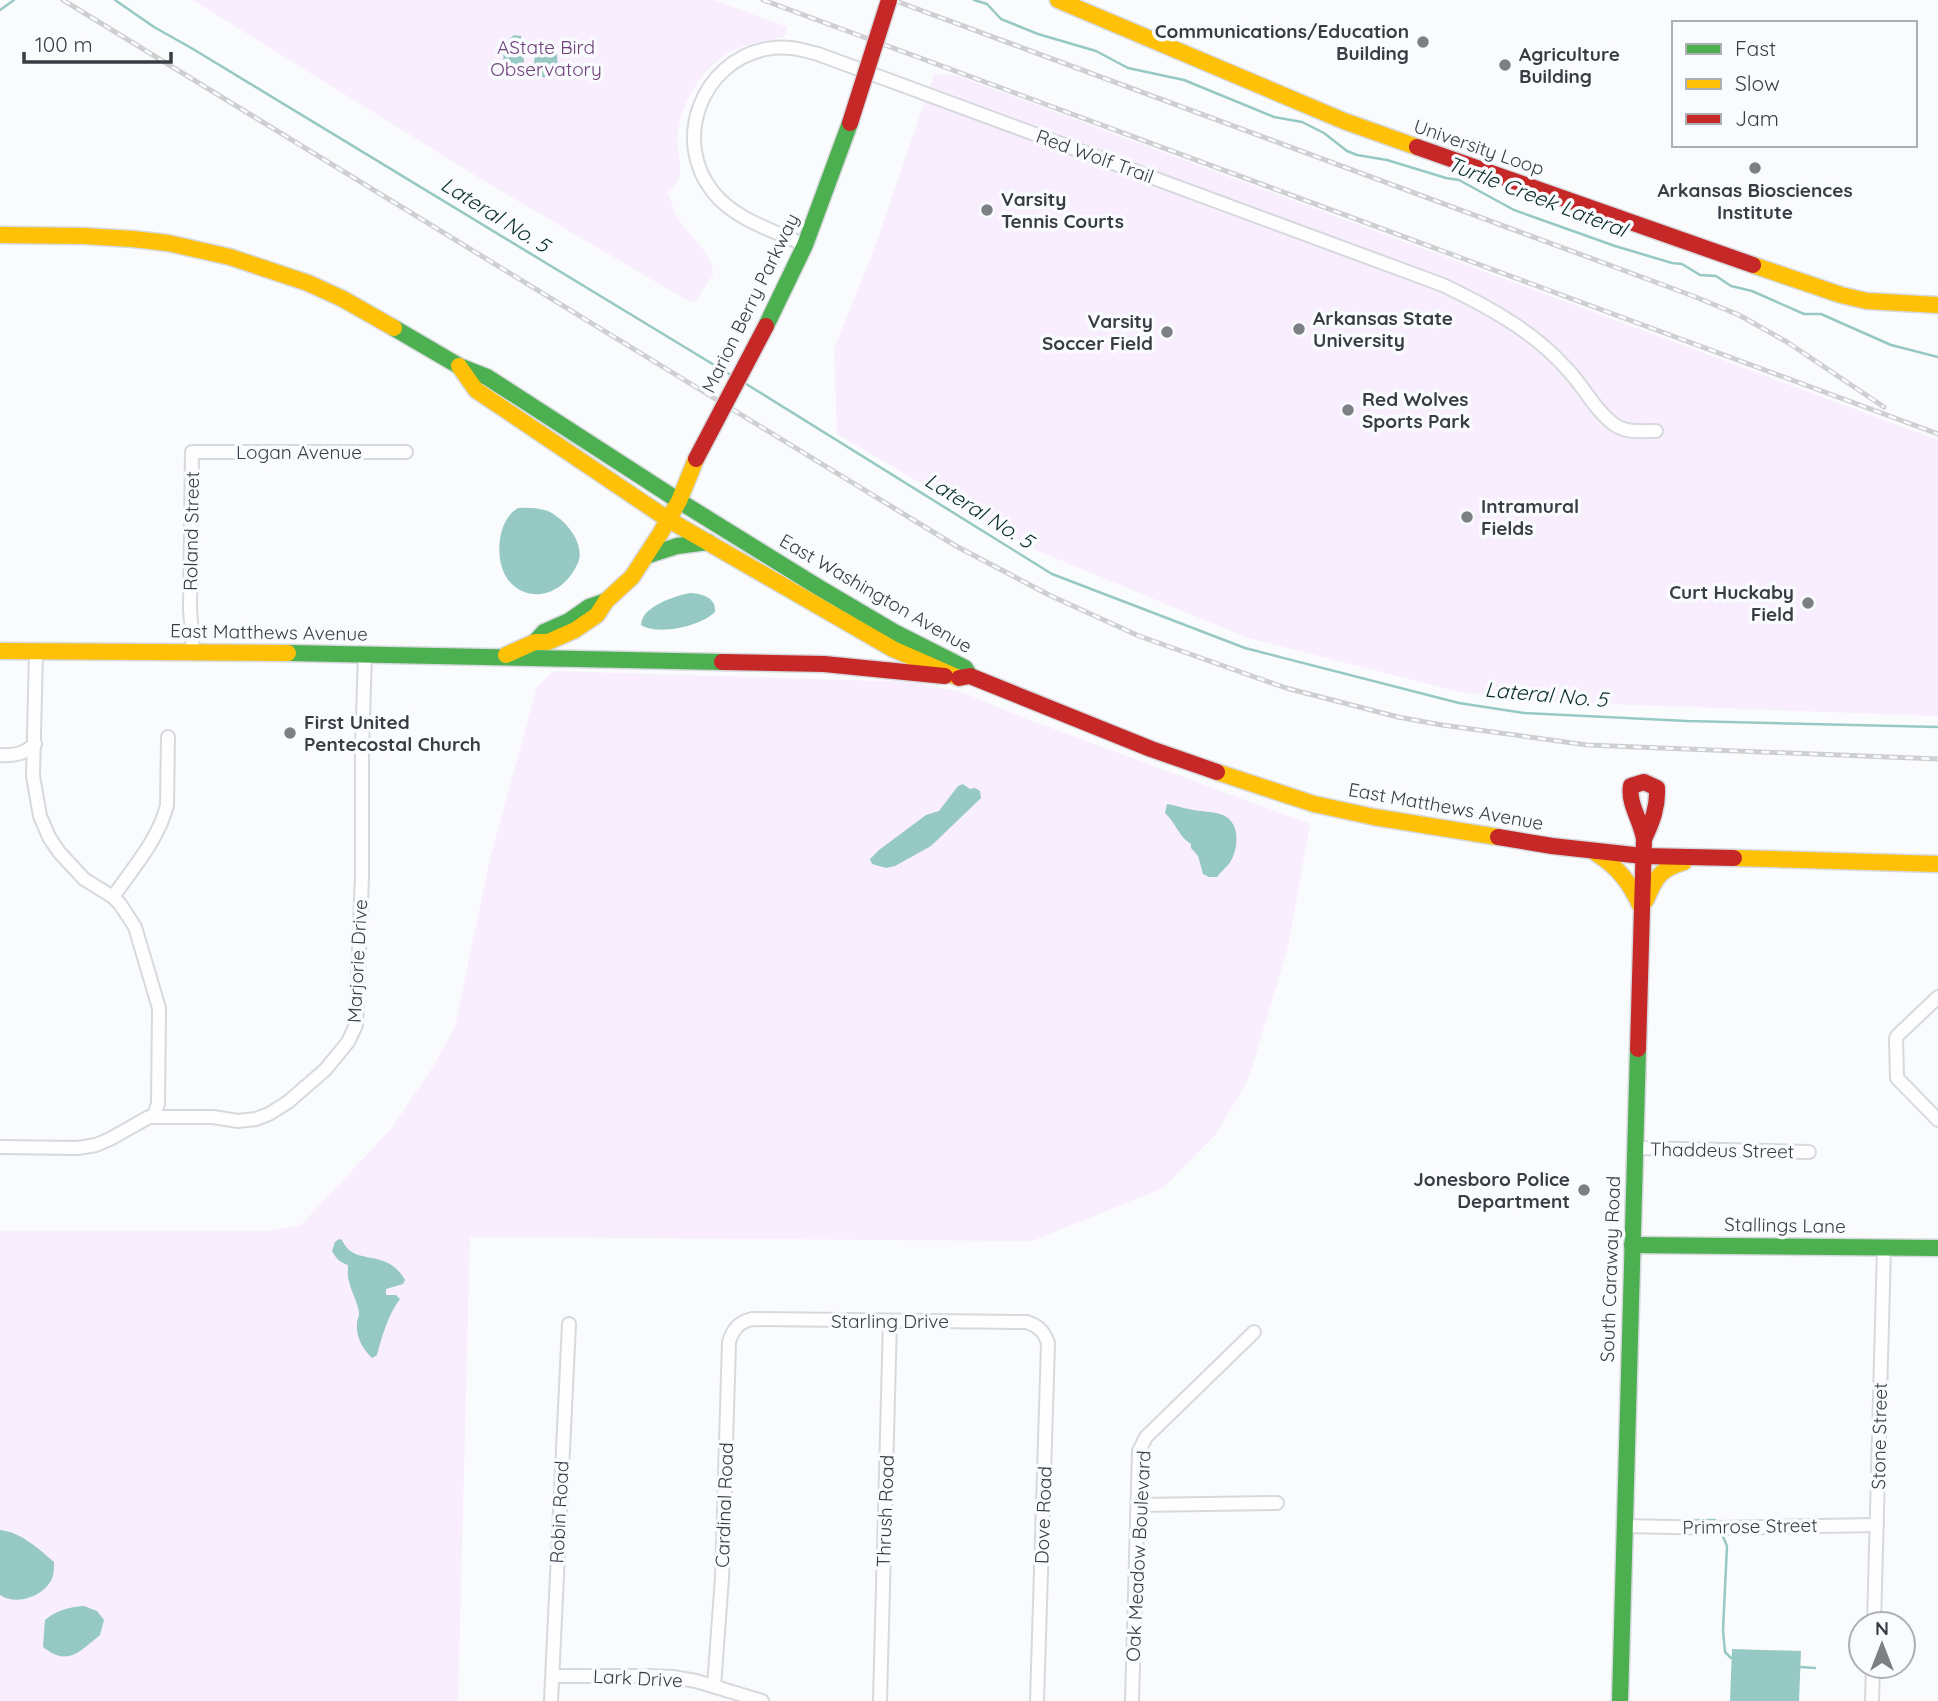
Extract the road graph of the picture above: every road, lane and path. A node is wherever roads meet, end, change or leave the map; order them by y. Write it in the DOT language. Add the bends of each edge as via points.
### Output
graph roads {
  1 [pos="889,0"];
  2 [pos="1058,0"];
  3 [pos="0,235"];
  4 [pos="805,245"];
  5 [pos="1938,305"];
  6 [pos="459,366"];
  7 [pos="1656,431"];
  8 [pos="192,452"];
  9 [pos="406,452"];
  10 [pos="679,501"];
  11 [pos="668,520"];
  12 [pos="708,542"];
  13 [pos="646,556"];
  14 [pos="0,651"];
  15 [pos="36,651"];
  16 [pos="193,652"];
  17 [pos="365,654"];
  18 [pos="499,658"];
  19 [pos="965,677"];
  20 [pos="168,737"];
  21 [pos="34,744"];
  22 [pos="0,755"];
  23 [pos="1644,839"];
  24 [pos="1588,851"];
  25 [pos="1643,856"];
  26 [pos="1704,858"];
  27 [pos="1938,864"];
  28 [pos="113,897"];
  29 [pos="1642,909"];
  30 [pos="1938,997"];
  31 [pos="153,1117"];
  32 [pos="1938,1120"];
  33 [pos="0,1147"];
  34 [pos="1635,1148"];
  35 [pos="1810,1152"];
  36 [pos="1632,1245"];
  37 [pos="1884,1247"];
  38 [pos="1938,1248"];
  39 [pos="890,1321"];
  40 [pos="569,1324"];
  41 [pos="737,1326"];
  42 [pos="1041,1330"];
  43 [pos="1254,1332"];
  44 [pos="1277,1503"];
  45 [pos="1138,1505"];
  46 [pos="1877,1525"];
  47 [pos="1624,1526"];
  48 [pos="1874,1610"];
  49 [pos="553,1676"];
  50 [pos="1873,1680"];
  51 [pos="714,1686"];
  52 [pos="551,1701"];
  53 [pos="762,1701"];
  54 [pos="880,1701"];
  55 [pos="1037,1701"];
  56 [pos="1132,1701"];
  57 [pos="1620,1701"];
  58 [pos="1872,1701"];
  1 -- 4 [label="street, Marion Berry Parkway, bridge"];
  2 -- 5 [label="street, University Loop" via="1344,121 1725,256 1867,301"];
  3 -- 6 [label="street, East Washington Avenue" via="133,239 230,257 308,282"];
  4 -- 7 [label="street, Red Wolf Trail" via="724,204 705,181 695,152 696,113 709,86 737,60 766,49 818,54 1443,285 1529,335 1566,368 1616,426"];
  4 -- 10 [label="street, Marion Berry Parkway, bridge"];
  6 -- 10 [label="street, East Washington Avenue" via="487,377"];
  6 -- 11 [label="street, East Washington Avenue" via="476,390"];
  8 -- 9 [label="street, Logan Avenue"];
  8 -- 16 [label="street, Roland Street"];
  10 -- 11 [label="street, East Matthews Avenue"];
  10 -- 19 [label="street, East Washington Avenue" via="894,632 965,668"];
  11 -- 12 [label="street, East Washington Avenue"];
  11 -- 13 [label="street, East Matthews Avenue"];
  12 -- 13 [label="street"];
  12 -- 19 [label="street, East Washington Avenue" via="892,649"];
  13 -- 18 [label="street, East Matthews Avenue" via="597,615 548,642 535,642"];
  14 -- 15 [label="street, East Matthews Avenue"];
  15 -- 16 [label="street, East Matthews Avenue"];
  15 -- 21 [label="street"];
  16 -- 17 [label="street, East Matthews Avenue"];
  17 -- 18 [label="street, East Matthews Avenue"];
  17 -- 31 [label="street, Marjorie Drive" via="362,877 352,1036 307,1087 270,1114 238,1121"];
  18 -- 19 [label="street" via="824,664"];
  19 -- 24 [label="street, East Matthews Avenue" via="1151,749 1314,804"];
  20 -- 28 [label="street" via="164,815"];
  21 -- 22 [label="street" via="18,755"];
  21 -- 28 [label="street" via="34,789 49,837 74,869"];
  23 -- 25 [label="street, South Caraway Road"];
  24 -- 25 [label="street, East Matthews Avenue"];
  24 -- 29 [label="street" via="1620,870"];
  25 -- 26 [label="street, East Matthews Avenue"];
  25 -- 29 [label="street, South Caraway Road"];
  26 -- 27 [label="street, East Matthews Avenue"];
  26 -- 29 [label="street" via="1669,866 1656,876"];
  28 -- 31 [label="street" via="135,927 159,1009 158,1104"];
  29 -- 34 [label="street, South Caraway Road"];
  30 -- 32 [label="street" via="1896,1039 1897,1078"];
  31 -- 33 [label="street" via="96,1145"];
  34 -- 35 [label="street, Thaddeus Street"];
  34 -- 36 [label="street, South Caraway Road"];
  36 -- 37 [label="street, Stallings Lane"];
  36 -- 47 [label="street, South Caraway Road"];
  37 -- 38 [label="street, Stallings Lane"];
  37 -- 46 [label="street, Stone Street"];
  39 -- 41 [label="street, Starling Drive" via="752,1319"];
  39 -- 42 [label="street, Starling Drive" via="1027,1322"];
  39 -- 54 [label="street, Thrush Road"];
  40 -- 49 [label="street, Robin Road"];
  41 -- 51 [label="street, Cardinal Road" via="729,1342"];
  42 -- 55 [label="street, Dove Road" via="1048,1343"];
  43 -- 45 [label="street, Oak Meadow Boulevard" via="1146,1437 1139,1451"];
  44 -- 45 [label="street"];
  45 -- 56 [label="street, Oak Meadow Boulevard"];
  46 -- 47 [label="street, Primrose Street"];
  46 -- 48 [label="street, Stone Street"];
  47 -- 57 [label="street, South Caraway Road"];
  49 -- 51 [label="street, Lark Drive" via="673,1677"];
  49 -- 52 [label="street, Robin Road"];
  50 -- 58 [label="street"];
  51 -- 53 [label="street, Lark Drive"];
}
